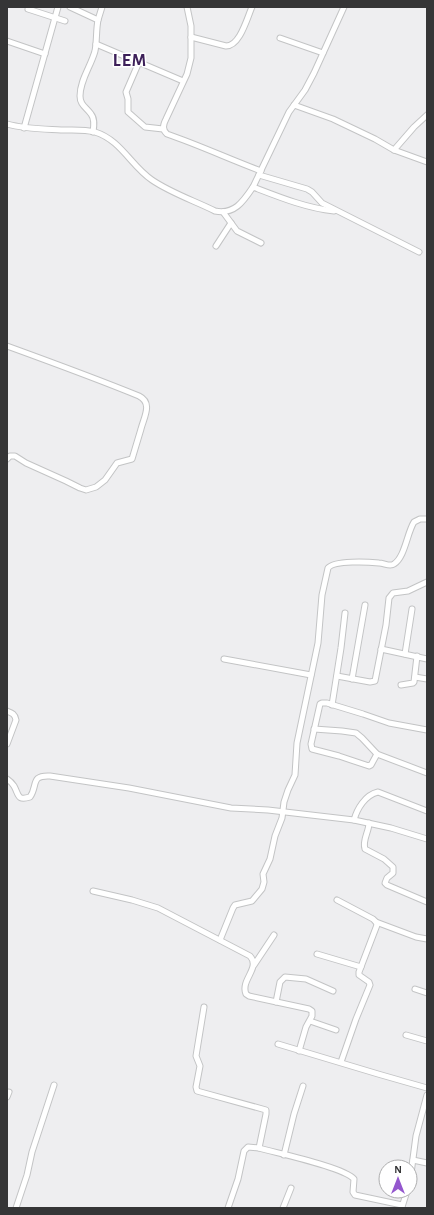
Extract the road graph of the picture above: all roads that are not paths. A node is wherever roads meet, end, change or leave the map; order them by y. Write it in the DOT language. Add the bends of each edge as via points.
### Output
graph roads {
  1 [pos="58,7"];
  2 [pos="70,7"];
  3 [pos="102,7"];
  4 [pos="187,7"];
  5 [pos="252,7"];
  6 [pos="344,7"];
  7 [pos="28,9"];
  8 [pos="54,17"];
  9 [pos="98,20"];
  10 [pos="65,21"];
  11 [pos="191,37"];
  12 [pos="280,38"];
  13 [pos="7,41"];
  14 [pos="96,44"];
  15 [pos="323,53"];
  16 [pos="45,54"];
  17 [pos="139,62"];
  18 [pos="183,81"];
  19 [pos="294,105"];
  20 [pos="427,115"];
  21 [pos="7,124"];
  22 [pos="24,128"];
  23 [pos="163,129"];
  24 [pos="94,132"];
  25 [pos="394,150"];
  26 [pos="427,162"];
  27 [pos="260,173"];
  28 [pos="253,187"];
  29 [pos="336,211"];
  30 [pos="223,212"];
  31 [pos="231,223"];
  32 [pos="261,243"];
  33 [pos="216,246"];
  34 [pos="419,252"];
  35 [pos="7,346"];
  36 [pos="7,459"];
  37 [pos="427,520"];
  38 [pos="427,582"];
  39 [pos="365,605"];
  40 [pos="412,609"];
  41 [pos="345,613"];
  42 [pos="381,649"];
  43 [pos="405,654"];
  44 [pos="417,656"];
  45 [pos="224,659"];
  46 [pos="427,659"];
  47 [pos="311,674"];
  48 [pos="337,676"];
  49 [pos="415,677"];
  50 [pos="352,678"];
  51 [pos="427,679"];
  52 [pos="400,685"];
  53 [pos="332,705"];
  54 [pos="7,711"];
  55 [pos="314,729"];
  56 [pos="427,730"];
  57 [pos="7,744"];
  58 [pos="377,754"];
  59 [pos="427,773"];
  60 [pos="7,779"];
  61 [pos="283,811"];
  62 [pos="427,811"];
  63 [pos="354,820"];
  64 [pos="370,823"];
  65 [pos="427,839"];
  66 [pos="93,890"];
  67 [pos="337,900"];
  68 [pos="427,902"];
  69 [pos="376,922"];
  70 [pos="274,935"];
  71 [pos="427,939"];
  72 [pos="220,940"];
  73 [pos="318,954"];
  74 [pos="254,965"];
  75 [pos="361,967"];
  76 [pos="415,989"];
  77 [pos="333,990"];
  78 [pos="427,993"];
  79 [pos="276,1002"];
  80 [pos="204,1007"];
  81 [pos="310,1021"];
  82 [pos="336,1030"];
  83 [pos="406,1035"];
  84 [pos="427,1041"];
  85 [pos="278,1044"];
  86 [pos="299,1051"];
  87 [pos="341,1062"];
  88 [pos="54,1085"];
  89 [pos="303,1086"];
  90 [pos="427,1088"];
  91 [pos="427,1095"];
  92 [pos="259,1148"];
  93 [pos="284,1155"];
  94 [pos="413,1159"];
  95 [pos="291,1188"];
  96 [pos="402,1207"];
  97 [pos="16,1208"];
  98 [pos="228,1208"];
  99 [pos="283,1208"];
  1 -- 8 [label="street"];
  2 -- 9 [label="street"];
  3 -- 9 [label="street"];
  4 -- 11 [label="street"];
  5 -- 11 [label="street" via="238,39 230,46"];
  6 -- 15 [label="street"];
  7 -- 8 [label="street"];
  8 -- 10 [label="street"];
  8 -- 16 [label="street"];
  9 -- 14 [label="street"];
  11 -- 18 [label="street" via="192,58"];
  12 -- 15 [label="street"];
  13 -- 16 [label="street"];
  14 -- 17 [label="street"];
  14 -- 24 [label="street" via="80,90 81,103 92,114"];
  15 -- 19 [label="street" via="305,90"];
  16 -- 22 [label="street"];
  17 -- 18 [label="street"];
  17 -- 23 [label="street" via="126,92 128,112 145,127"];
  18 -- 23 [label="street"];
  19 -- 25 [label="street" via="352,127"];
  19 -- 27 [label="street"];
  20 -- 25 [label="street"];
  21 -- 22 [label="street"];
  22 -- 24 [label="street"];
  23 -- 27 [label="street" via="167,134"];
  24 -- 30 [label="street" via="120,147 137,168 152,180 215,211"];
  25 -- 26 [label="street"];
  27 -- 28 [label="street"];
  27 -- 29 [label="street" via="307,189 322,203"];
  28 -- 29 [label="street" via="308,206"];
  28 -- 30 [label="street" via="231,211"];
  29 -- 34 [label="street"];
  30 -- 31 [label="street"];
  31 -- 32 [label="street" via="236,231"];
  31 -- 33 [label="street"];
  35 -- 36 [label="street" via="139,396 145,401 147,409 132,459 117,463 105,480 91,489 80,488 15,456"];
  37 -- 47 [label="street" via="420,519 414,522 402,554 392,565 366,562 339,563 328,568 322,595 318,643"];
  38 -- 42 [label="street" via="390,595"];
  39 -- 50 [label="street"];
  40 -- 43 [label="street"];
  41 -- 48 [label="street"];
  42 -- 43 [label="street"];
  42 -- 50 [label="street" via="375,681"];
  43 -- 44 [label="street"];
  44 -- 46 [label="street"];
  44 -- 49 [label="street"];
  45 -- 47 [label="street"];
  47 -- 61 [label="street" via="297,743 295,775"];
  48 -- 50 [label="street"];
  48 -- 53 [label="street"];
  49 -- 51 [label="street"];
  49 -- 52 [label="street" via="413,683"];
  53 -- 55 [label="street" via="320,704"];
  53 -- 56 [label="street" via="389,723"];
  54 -- 57 [label="street" via="16,716"];
  55 -- 58 [label="street" via="356,733"];
  55 -- 58 [label="street" via="311,747 314,751 368,766"];
  58 -- 59 [label="street"];
  60 -- 61 [label="street" via="20,798 30,797 36,779 40,776 50,776 231,808"];
  61 -- 63 [label="street"];
  61 -- 72 [label="street" via="270,859 263,874 262,889 252,901 235,905"];
  62 -- 63 [label="street" via="378,792 369,796 363,803"];
  63 -- 64 [label="street"];
  64 -- 65 [label="street"];
  64 -- 68 [label="street" via="364,843 366,849 394,867 386,884"];
  66 -- 72 [label="street" via="158,908"];
  67 -- 69 [label="street"];
  69 -- 71 [label="street"];
  69 -- 75 [label="street"];
  70 -- 74 [label="street"];
  72 -- 74 [label="street" via="250,956"];
  73 -- 75 [label="street"];
  74 -- 79 [label="street" via="244,987 246,994"];
  75 -- 87 [label="street" via="359,974 370,985"];
  76 -- 78 [label="street"];
  77 -- 79 [label="street" via="306,979 286,977 280,982"];
  79 -- 81 [label="street" via="309,1009 312,1013"];
  80 -- 92 [label="street" via="196,1056 200,1066 196,1089 200,1093 266,1110"];
  81 -- 82 [label="street"];
  81 -- 86 [label="street"];
  83 -- 84 [label="street"];
  85 -- 86 [label="street"];
  86 -- 87 [label="street"];
  87 -- 90 [label="street"];
  88 -- 97 [label="street"];
  89 -- 93 [label="street"];
  91 -- 94 [label="street" via="416,1136"];
  92 -- 93 [label="street"];
  92 -- 98 [label="street" via="248,1147 244,1151"];
  93 -- 96 [label="street" via="349,1174 354,1179 352,1190 355,1195"];
  95 -- 99 [label="street"];
}
